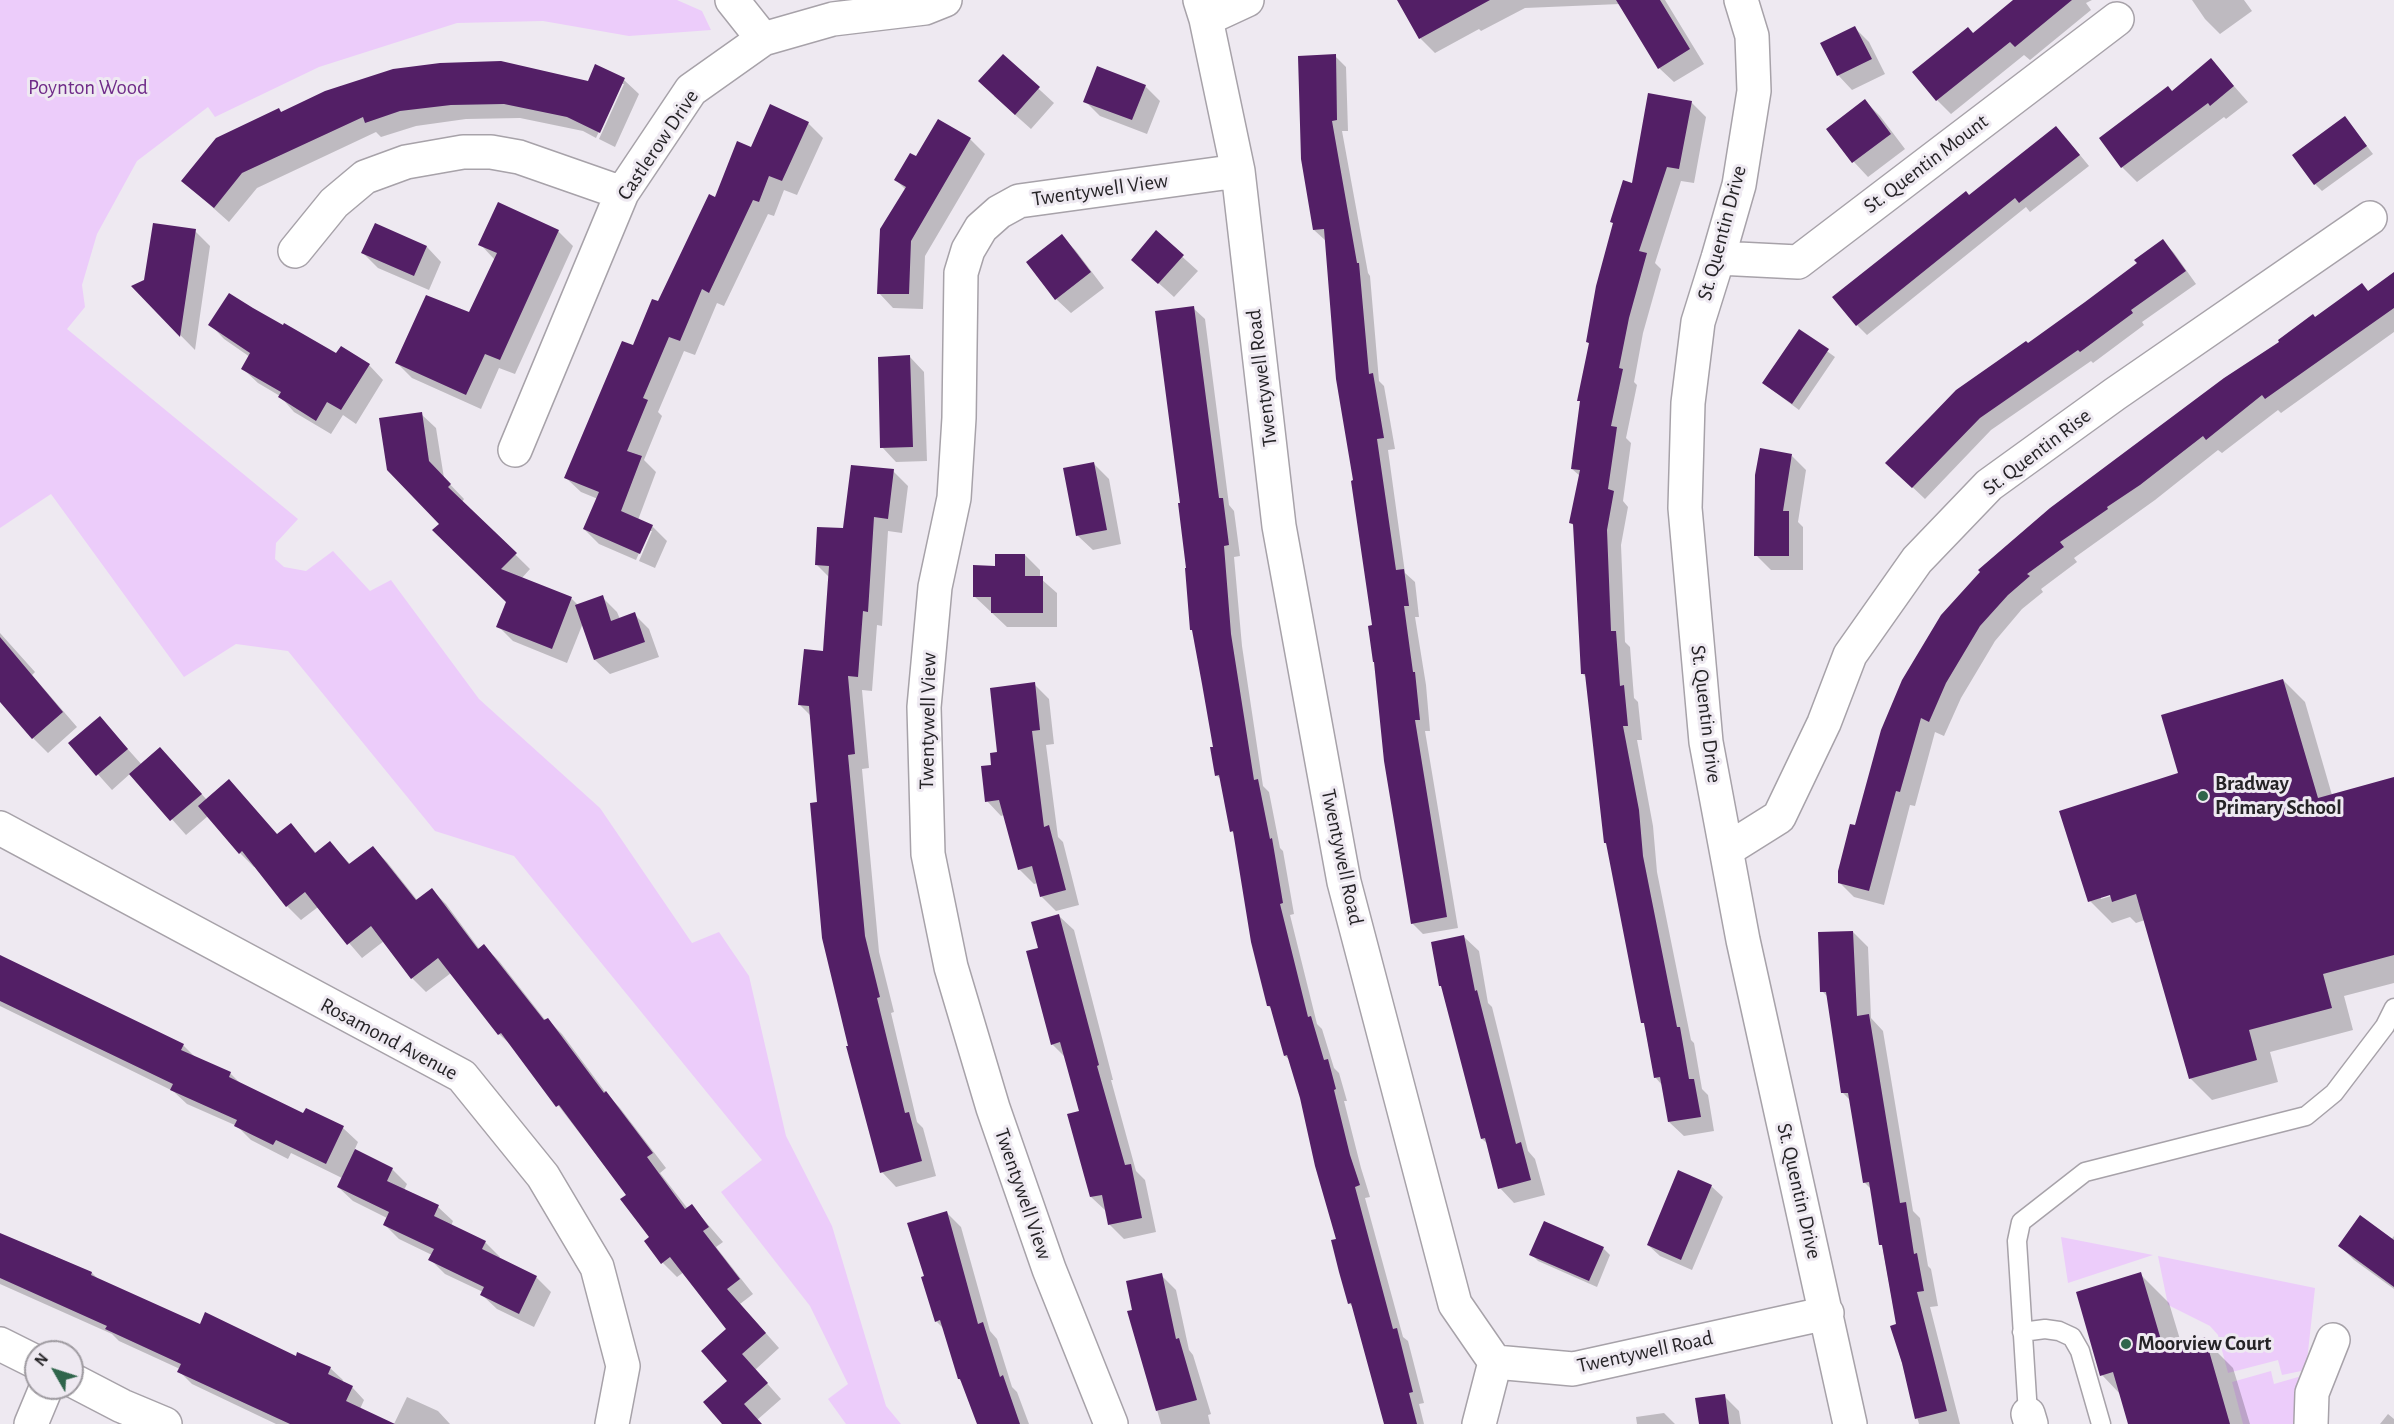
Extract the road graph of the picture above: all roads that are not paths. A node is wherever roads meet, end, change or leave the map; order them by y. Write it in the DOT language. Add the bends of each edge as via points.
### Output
graph roads {
  1 [pos="732,0"];
  2 [pos="945,0"];
  3 [pos="1247,0"];
  4 [pos="1741,0"];
  5 [pos="1203,10"];
  6 [pos="2117,19"];
  7 [pos="763,39"];
  8 [pos="1238,171"];
  9 [pos="622,193"];
  10 [pos="2370,218"];
  11 [pos="295,251"];
  12 [pos="1719,258"];
  13 [pos="515,450"];
  14 [pos="0,828"];
  15 [pos="1728,849"];
  16 [pos="2394,1008"];
  17 [pos="1827,1313"];
  18 [pos="2022,1332"];
  19 [pos="2333,1340"];
  20 [pos="0,1344"];
  21 [pos="24,1356"];
  22 [pos="1495,1362"];
  23 [pos="84,1386"];
  24 [pos="41,1400"];
  25 [pos="2030,1419"];
  26 [pos="31,1424"];
  27 [pos="165,1424"];
  28 [pos="612,1424"];
  29 [pos="1111,1424"];
  30 [pos="1479,1424"];
  31 [pos="1850,1424"];
  32 [pos="2101,1424"];
  33 [pos="2312,1424"];
  1 -- 7 [label="street"];
  2 -- 7 [label="street, Castlerow Drive" via="925,8 833,19"];
  3 -- 5 [label="street"];
  4 -- 12 [label="street, St. Quentin Drive" via="1752,36 1754,91 1739,185"];
  5 -- 8 [label="street, Twentywell Road"];
  6 -- 12 [label="street, St. Quentin Mount" via="1798,262"];
  7 -- 9 [label="street, Castlerow Drive" via="691,90"];
  8 -- 22 [label="street, Twentywell Road" via="1279,526 1344,882 1455,1304"];
  8 -- 29 [label="street, Twentywell View" via="1019,201 981,228 961,273 954,498 935,587 924,707 928,854 951,967 993,1108 1049,1269"];
  9 -- 11 [label="street" via="519,157 491,152 463,152 406,162 364,177 334,202"];
  9 -- 13 [label="street, Castlerow Drive"];
  10 -- 15 [label="street, St. Quentin Rise" via="1989,485 1917,560 1850,655 1824,723 1779,817"];
  12 -- 15 [label="street, St. Quentin Drive" via="1698,322 1688,403 1685,508 1706,742"];
  14 -- 28 [label="street, Rosamond Avenue" via="462,1077 543,1176 597,1266 623,1366"];
  15 -- 17 [label="street, St. Quentin Drive" via="1743,940"];
  16 -- 18 [label="lane" via="2385,1026 2334,1093 2306,1116 2085,1172 2028,1215 2021,1222 2017,1241"];
  17 -- 22 [label="street, Twentywell Road" via="1573,1369"];
  17 -- 31 [label="street, St. Quentin Drive"];
  18 -- 25 [label="lane"];
  18 -- 32 [label="lane" via="2052,1330 2072,1337 2080,1351"];
  19 -- 33 [label="street" via="2312,1393"];
  20 -- 21 [label="street"];
  22 -- 30 [label="street"];
  23 -- 27 [label="street"];
  24 -- 26 [label="street"];
}
